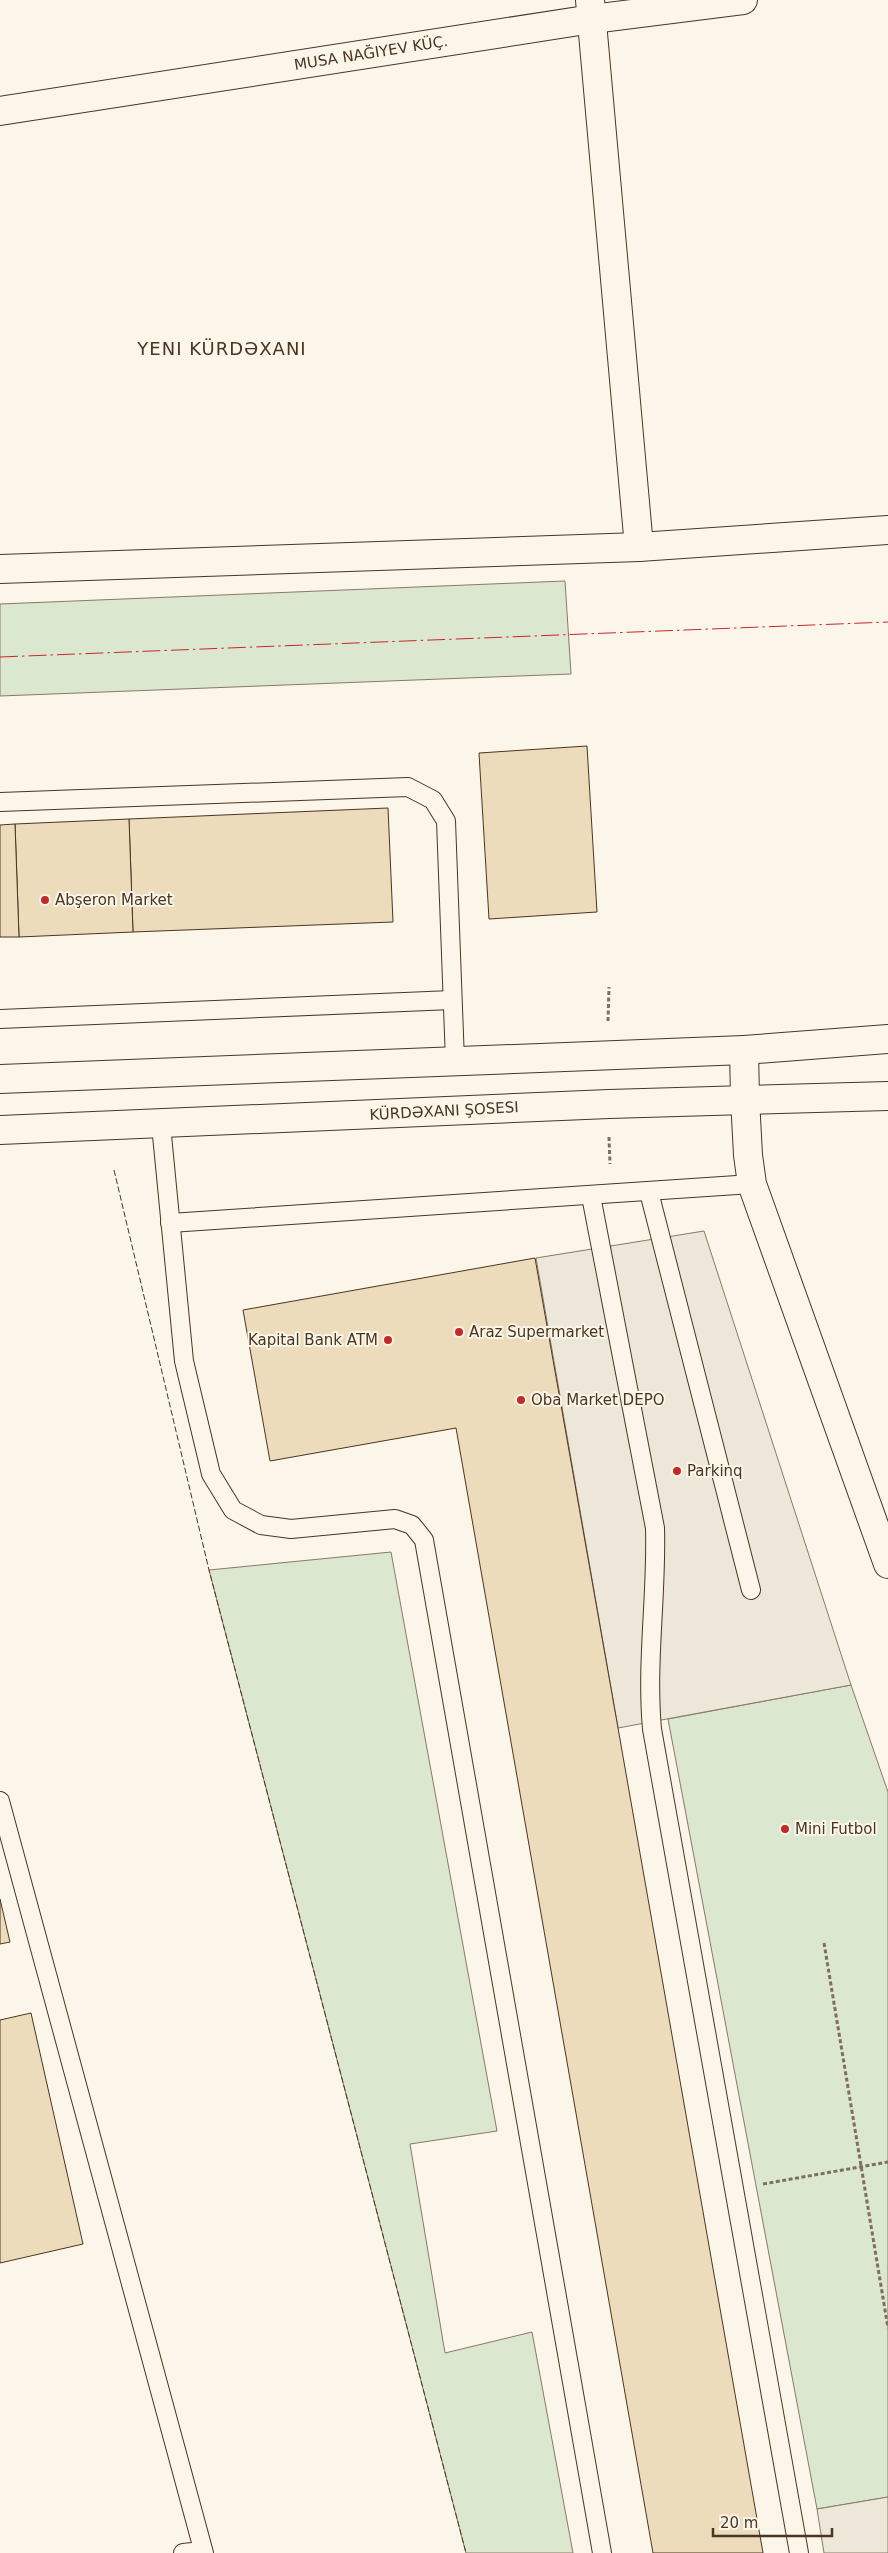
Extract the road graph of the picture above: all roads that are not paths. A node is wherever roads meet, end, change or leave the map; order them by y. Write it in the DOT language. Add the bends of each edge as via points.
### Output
graph roads {
  1 [pos="743,0"];
  2 [pos="591,10"];
  3 [pos="0,111"];
  4 [pos="888,530"];
  5 [pos="639,547"];
  6 [pos="0,569"];
  7 [pos="0,802"];
  8 [pos="452,1000"];
  9 [pos="0,1019"];
  10 [pos="888,1039"];
  11 [pos="744,1050"];
  12 [pos="455,1061"];
  13 [pos="0,1079"];
  14 [pos="888,1096"];
  15 [pos="745,1099"];
  16 [pos="161,1125"];
  17 [pos="0,1130"];
  18 [pos="752,1184"];
  19 [pos="649,1192"];
  20 [pos="591,1196"];
  21 [pos="170,1223"];
  22 [pos="888,1564"];
  23 [pos="751,1590"];
  24 [pos="0,1801"];
  25 [pos="204,2552"];
  26 [pos="183,2553"];
  27 [pos="602,2553"];
  28 [pos="798,2553"];
  1 -- 2 [label="street"];
  2 -- 3 [label="street"];
  2 -- 5 [label="street"];
  4 -- 5 [label="street"];
  5 -- 6 [label="street"];
  7 -- 8 [label="lane" via="408,787 433,800 446,822"];
  8 -- 9 [label="lane"];
  8 -- 12 [label="lane"];
  10 -- 11 [label="street"];
  11 -- 12 [label="street"];
  11 -- 15 [label="street"];
  12 -- 13 [label="street"];
  14 -- 15 [label="street"];
  15 -- 16 [label="street"];
  15 -- 18 [label="street"];
  16 -- 17 [label="street"];
  16 -- 21 [label="lane"];
  18 -- 19 [label="lane"];
  18 -- 22 [label="street"];
  19 -- 20 [label="lane"];
  19 -- 23 [label="lane"];
  20 -- 21 [label="lane"];
  20 -- 28 [label="lane" via="654,1528 656,1559 648,1690 652,1729"];
  21 -- 27 [label="lane" via="184,1361 211,1474 233,1510 261,1525 291,1529 395,1519 412,1525 424,1540"];
  24 -- 25 [label="lane"];
  25 -- 26 [label="lane"];
}
